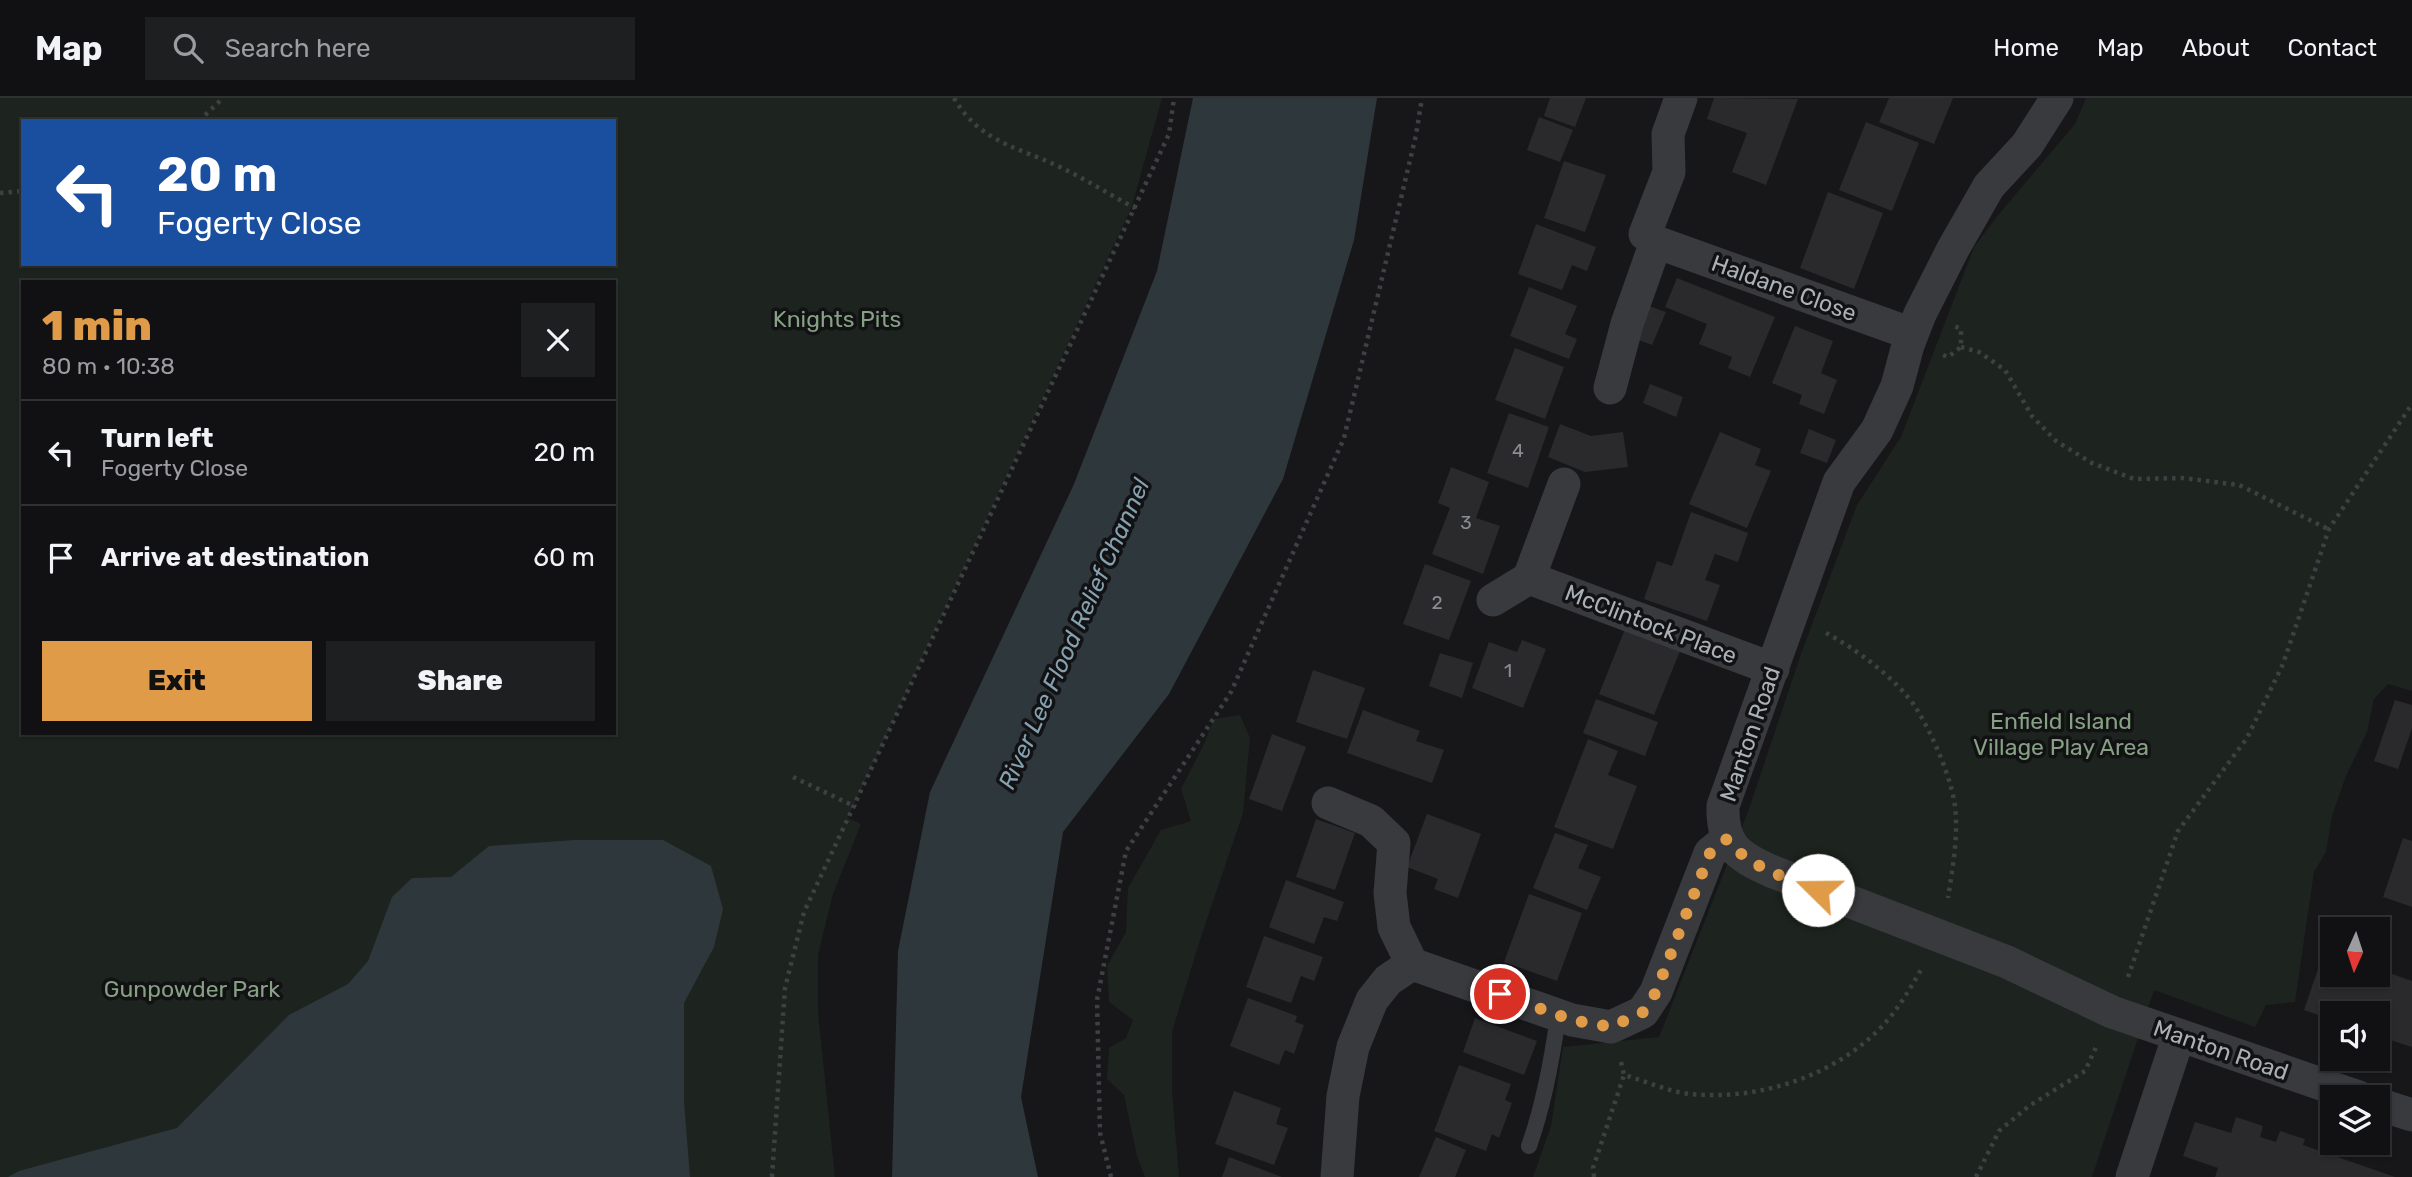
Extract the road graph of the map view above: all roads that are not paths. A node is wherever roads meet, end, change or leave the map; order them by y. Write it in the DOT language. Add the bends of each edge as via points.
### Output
graph roads {
  1 [pos="1681,98"];
  2 [pos="2057,98"];
  3 [pos="1656,242"];
  4 [pos="1912,334"];
  5 [pos="1610,388"];
  6 [pos="1564,484"];
  7 [pos="1530,578"];
  8 [pos="1493,600"];
  9 [pos="1773,669"];
  10 [pos="1328,803"];
  11 [pos="1727,839"];
  12 [pos="1412,964"];
  13 [pos="1558,1016"];
  14 [pos="2179,1035"];
  15 [pos="2325,1085"];
  16 [pos="2390,1108"];
  17 [pos="2412,1115"];
  18 [pos="1529,1146"];
  19 [pos="1337,1177"];
  20 [pos="2132,1177"];
  1 -- 3 [label="street" via="1668,134 1669,172 1644,233"];
  2 -- 4 [label="street, Manton Road" via="2027,145 1989,186"];
  3 -- 4 [label="street, Haldane Close"];
  3 -- 5 [label="street"];
  4 -- 9 [label="street, Manton Road" via="1897,386 1877,430 1839,482"];
  6 -- 7 [label="street"];
  7 -- 8 [label="street"];
  7 -- 9 [label="street, McClintock Place"];
  9 -- 11 [label="street, Manton Road" via="1723,806"];
  10 -- 12 [label="street" via="1371,821 1394,843 1390,893 1394,926"];
  11 -- 13 [label="street" via="1710,853 1656,992 1643,1012 1611,1027"];
  11 -- 14 [label="street, Manton Road" via="1750,862 2007,962 2112,1012"];
  12 -- 13 [label="street"];
  12 -- 19 [label="street" via="1388,980 1372,1000 1353,1047 1343,1096"];
  13 -- 18 [label="lane" via="1539,1118"];
  14 -- 15 [label="street, Manton Road"];
  14 -- 20 [label="street"];
  16 -- 17 [label="street"];
}
